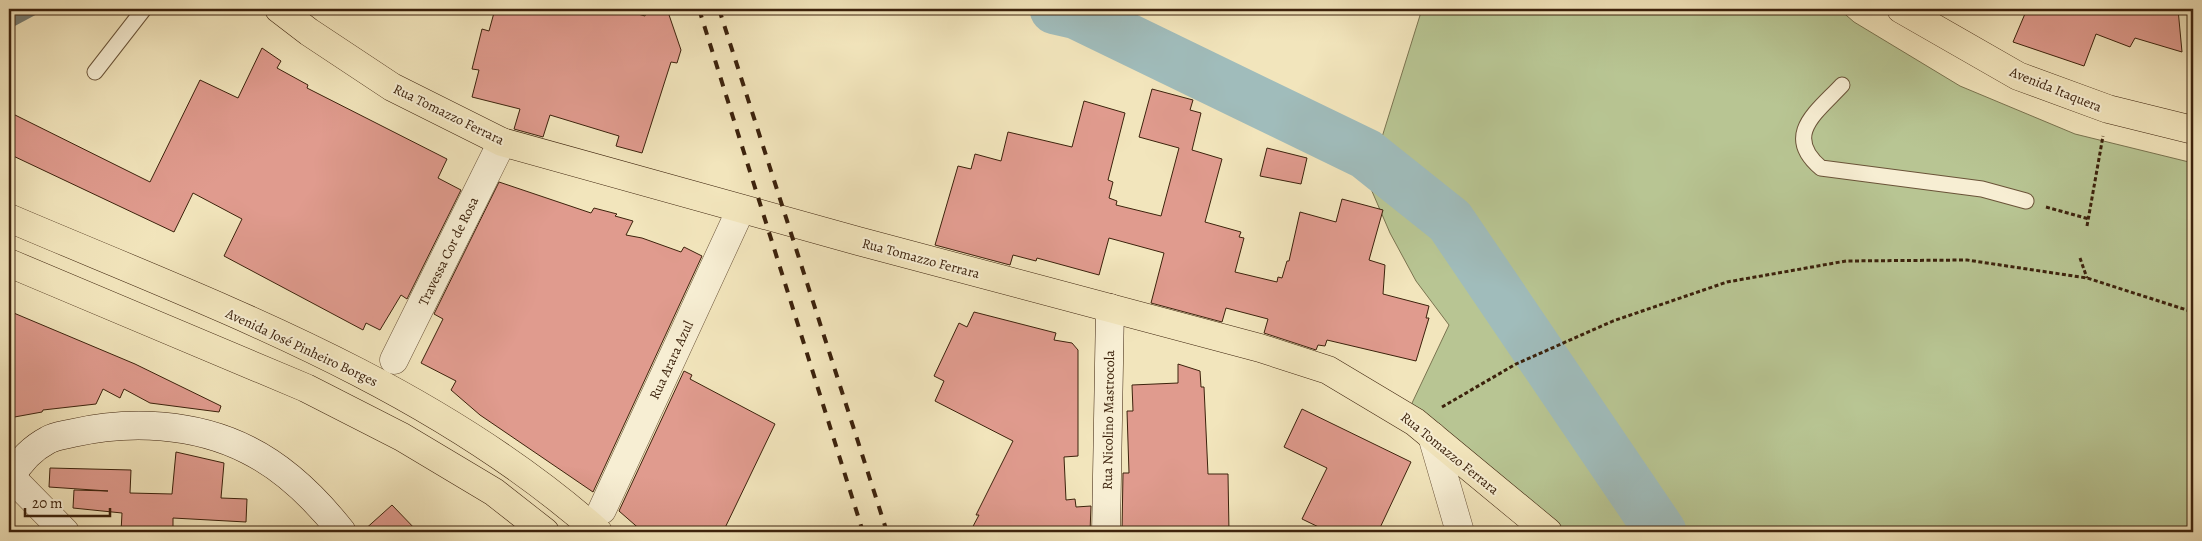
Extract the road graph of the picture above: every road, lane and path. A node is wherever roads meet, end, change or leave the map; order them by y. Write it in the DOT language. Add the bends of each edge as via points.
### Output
graph roads {
  1 [pos="144,9"];
  2 [pos="279,9"];
  3 [pos="1901,9"];
  4 [pos="95,72"];
  5 [pos="1842,85"];
  6 [pos="2108,109"];
  7 [pos="2193,130"];
  8 [pos="502,142"];
  9 [pos="2026,201"];
  10 [pos="741,209"];
  11 [pos="9,218"];
  12 [pos="2088,219"];
  13 [pos="2087,226"];
  14 [pos="2080,258"];
  15 [pos="9,263"];
  16 [pos="2087,278"];
  17 [pos="1110,308"];
  18 [pos="2193,312"];
  19 [pos="394,360"];
  20 [pos="1424,429"];
  21 [pos="9,478"];
  22 [pos="600,521"];
  23 [pos="65,532"];
  24 [pos="342,532"];
  25 [pos="545,532"];
  26 [pos="1106,532"];
  27 [pos="1460,532"];
  28 [pos="1548,532"];
  1 -- 4 [label="lane"];
  2 -- 8 [label="main road, Rua Tomazzo Ferrara" via="392,87"];
  3 -- 6 [label="main road, Avenida Itaquera" via="2018,76"];
  5 -- 9 [label="lane" via="1807,123 1803,140 1807,156 1821,168 1982,189"];
  6 -- 7 [label="main road, Avenida Itaquera"];
  6 -- 12 [label="path"];
  8 -- 10 [label="main road, Rua Tomazzo Ferrara"];
  8 -- 19 [label="street, Travessa Cor de Rosa"];
  9 -- 12 [label="path"];
  10 -- 17 [label="main road, Rua Tomazzo Ferrara"];
  10 -- 22 [label="street, Rua Arara Azul"];
  11 -- 22 [label="main road, Avenida José Pinheiro Borges" via="269,328 360,371 490,449"];
  12 -- 13 [label="path"];
  14 -- 16 [label="path"];
  15 -- 25 [label="main road" via="306,388 402,437 494,492"];
  16 -- 18 [label="path"];
  16 -- 20 [label="path" via="1967,260 1846,261 1727,282 1613,321 1516,364"];
  17 -- 20 [label="main road, Rua Tomazzo Ferrara" via="1260,348 1328,370"];
  17 -- 26 [label="street, Rua Nicolino Mastrocola"];
  20 -- 27 [label="street"];
  20 -- 28 [label="main road, Rua Tomazzo Ferrara"];
  21 -- 23 [label="street"];
  21 -- 24 [label="street" via="26,455 49,439 90,430 153,425 191,431 248,450 289,476 320,505"];
}
